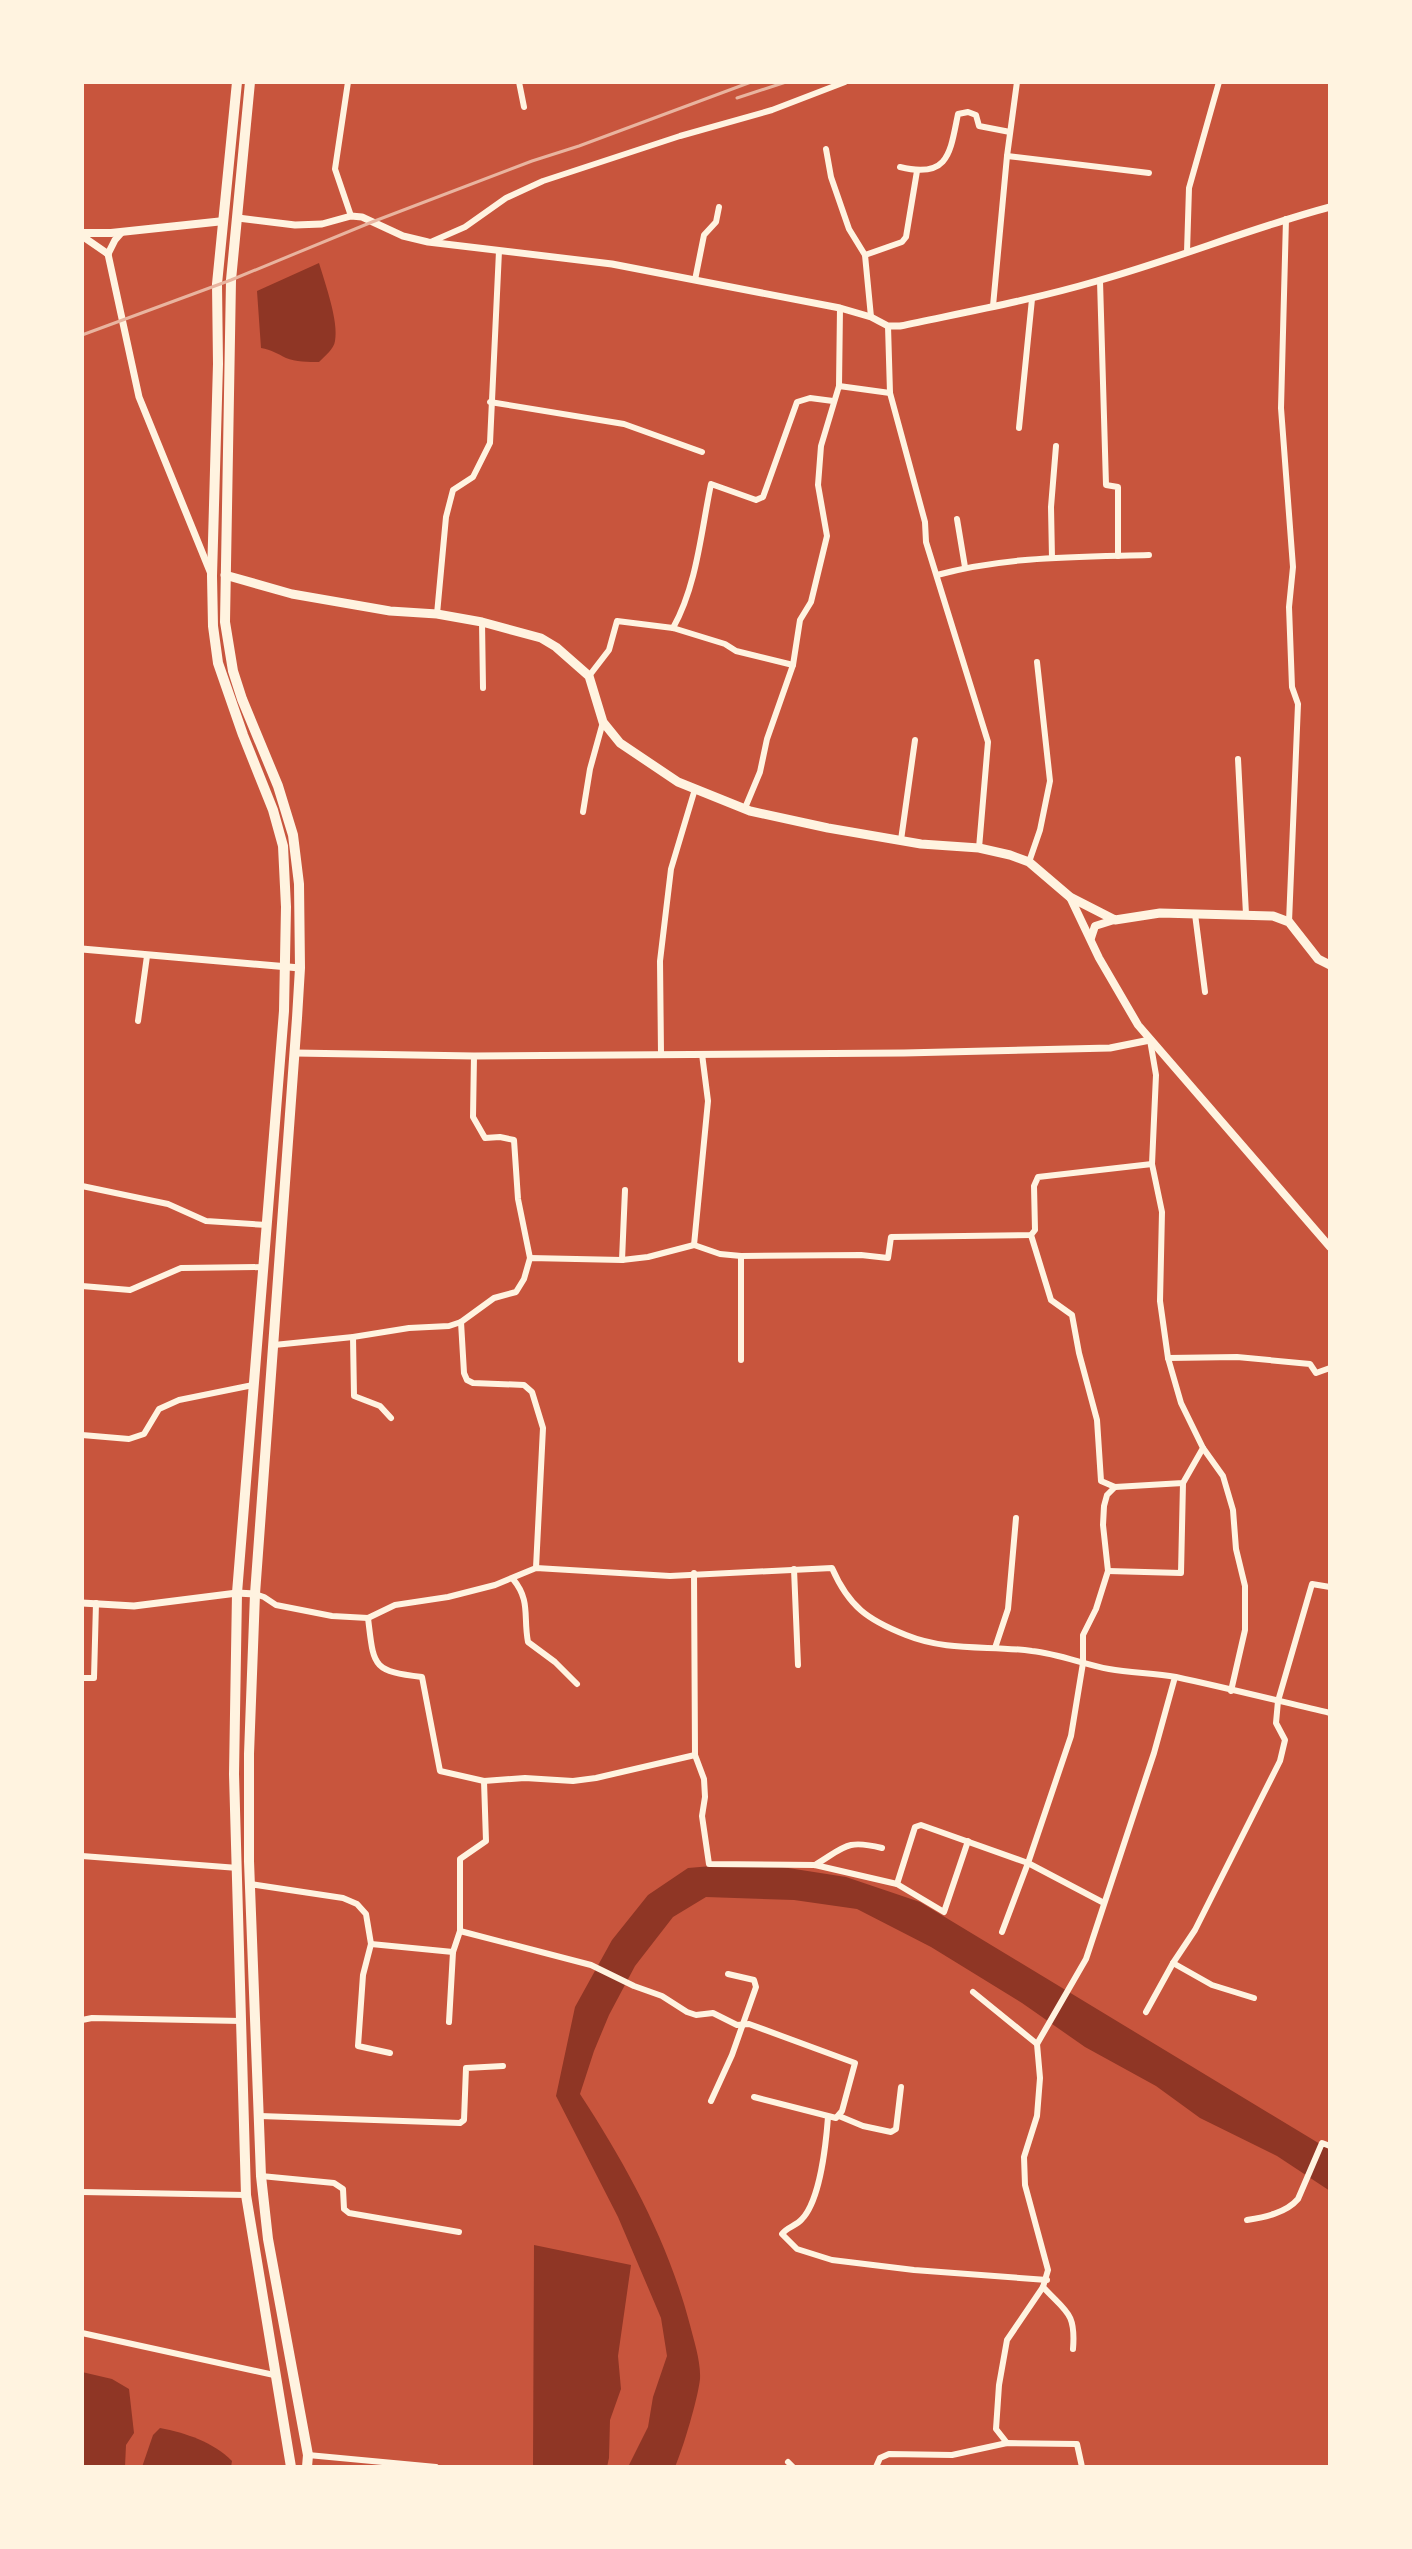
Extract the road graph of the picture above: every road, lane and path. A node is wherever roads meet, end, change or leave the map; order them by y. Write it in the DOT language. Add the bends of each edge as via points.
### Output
graph roads {
  1 [pos="237,82"];
  2 [pos="250,82"];
  3 [pos="348,82"];
  4 [pos="519,82"];
  5 [pos="845,82"];
  6 [pos="1017,82"];
  7 [pos="1219,82"];
  8 [pos="524,107"];
  9 [pos="1010,132"];
  10 [pos="826,149"];
  11 [pos="1007,156"];
  12 [pos="900,167"];
  13 [pos="917,171"];
  14 [pos="1149,173"];
  15 [pos="719,207"];
  16 [pos="1330,207"];
  17 [pos="351,216"];
  18 [pos="238,218"];
  19 [pos="1286,219"];
  20 [pos="224,221"];
  21 [pos="122,232"];
  22 [pos="82,234"];
  23 [pos="428,242"];
  24 [pos="499,251"];
  25 [pos="1187,252"];
  26 [pos="108,254"];
  27 [pos="865,255"];
  28 [pos="695,280"];
  29 [pos="1100,281"];
  30 [pos="1032,299"];
  31 [pos="993,306"];
  32 [pos="840,308"];
  33 [pos="871,317"];
  34 [pos="888,326"];
  35 [pos="839,386"];
  36 [pos="890,393"];
  37 [pos="833,401"];
  38 [pos="490,402"];
  39 [pos="1019,428"];
  40 [pos="1056,446"];
  41 [pos="702,452"];
  42 [pos="957,519"];
  43 [pos="1149,555"];
  44 [pos="1118,556"];
  45 [pos="1052,558"];
  46 [pos="965,567"];
  47 [pos="225,575"];
  48 [pos="937,575"];
  49 [pos="212,576"];
  50 [pos="437,614"];
  51 [pos="482,622"];
  52 [pos="673,628"];
  53 [pos="1037,662"];
  54 [pos="793,665"];
  55 [pos="589,676"];
  56 [pos="483,688"];
  57 [pos="603,722"];
  58 [pos="915,740"];
  59 [pos="1238,759"];
  60 [pos="695,789"];
  61 [pos="745,808"];
  62 [pos="583,812"];
  63 [pos="901,840"];
  64 [pos="979,848"];
  65 [pos="1029,862"];
  66 [pos="1070,897"];
  67 [pos="1195,914"];
  68 [pos="1246,914"];
  69 [pos="1115,920"];
  70 [pos="1289,922"];
  71 [pos="1091,940"];
  72 [pos="82,949"];
  73 [pos="147,956"];
  74 [pos="1330,965"];
  75 [pos="285,968"];
  76 [pos="300,968"];
  77 [pos="1205,992"];
  78 [pos="138,1021"];
  79 [pos="1150,1040"];
  80 [pos="280,1052"];
  81 [pos="295,1053"];
  82 [pos="661,1053"];
  83 [pos="702,1054"];
  84 [pos="474,1056"];
  85 [pos="1152,1164"];
  86 [pos="82,1186"];
  87 [pos="625,1190"];
  88 [pos="267,1225"];
  89 [pos="1031,1235"];
  90 [pos="694,1245"];
  91 [pos="1330,1247"];
  92 [pos="741,1256"];
  93 [pos="530,1258"];
  94 [pos="622,1260"];
  95 [pos="265,1267"];
  96 [pos="82,1286"];
  97 [pos="461,1322"];
  98 [pos="353,1337"];
  99 [pos="274,1345"];
  100 [pos="1168,1358"];
  101 [pos="741,1360"];
  102 [pos="1330,1368"];
  103 [pos="253,1385"];
  104 [pos="391,1418"];
  105 [pos="82,1435"];
  106 [pos="1203,1448"];
  107 [pos="1183,1483"];
  108 [pos="1115,1487"];
  109 [pos="1016,1518"];
  110 [pos="536,1568"];
  111 [pos="794,1569"];
  112 [pos="1108,1571"];
  113 [pos="694,1573"];
  114 [pos="513,1579"];
  115 [pos="1330,1587"];
  116 [pos="237,1593"];
  117 [pos="255,1594"];
  118 [pos="82,1603"];
  119 [pos="96,1603"];
  120 [pos="368,1618"];
  121 [pos="995,1648"];
  122 [pos="1083,1663"];
  123 [pos="798,1665"];
  124 [pos="1175,1677"];
  125 [pos="82,1678"];
  126 [pos="577,1684"];
  127 [pos="1231,1691"];
  128 [pos="1278,1701"];
  129 [pos="1330,1713"];
  130 [pos="695,1755"];
  131 [pos="484,1781"];
  132 [pos="968,1841"];
  133 [pos="882,1848"];
  134 [pos="82,1856"];
  135 [pos="1028,1863"];
  136 [pos="815,1865"];
  137 [pos="237,1868"];
  138 [pos="250,1869"];
  139 [pos="250,1884"];
  140 [pos="897,1884"];
  141 [pos="1104,1903"];
  142 [pos="460,1931"];
  143 [pos="1002,1932"];
  144 [pos="371,1944"];
  145 [pos="453,1952"];
  146 [pos="1173,1963"];
  147 [pos="728,1974"];
  148 [pos="973,1992"];
  149 [pos="1254,1998"];
  150 [pos="1146,2012"];
  151 [pos="82,2020"];
  152 [pos="241,2021"];
  153 [pos="449,2022"];
  154 [pos="743,2025"];
  155 [pos="1037,2044"];
  156 [pos="390,2053"];
  157 [pos="503,2066"];
  158 [pos="901,2087"];
  159 [pos="754,2097"];
  160 [pos="711,2101"];
  161 [pos="260,2116"];
  162 [pos="839,2116"];
  163 [pos="828,2117"];
  164 [pos="1327,2145"];
  165 [pos="261,2176"];
  166 [pos="82,2192"];
  167 [pos="246,2195"];
  168 [pos="1247,2220"];
  169 [pos="459,2232"];
  170 [pos="1045,2284"];
  171 [pos="82,2333"];
  172 [pos="1073,2349"];
  173 [pos="274,2375"];
  174 [pos="1007,2443"];
  175 [pos="308,2461"];
  176 [pos="291,2467"];
  177 [pos="436,2467"];
  178 [pos="876,2467"];
  179 [pos="1082,2467"];
  1 -- 20 [label="highway"];
  2 -- 18 [label="highway"];
  3 -- 17 [label="street" via="335,169"];
  4 -- 8 [label="street"];
  5 -- 23 [label="street" via="543,181"];
  6 -- 9 [label="street"];
  7 -- 25 [label="street" via="1189,188"];
  9 -- 11 [label="street"];
  9 -- 13 [label="street" via="979,126 976,115 962,112 945,162"];
  10 -- 27 [label="street" via="849,229"];
  11 -- 14 [label="street"];
  11 -- 31 [label="street"];
  12 -- 13 [label="street"];
  13 -- 27 [label="street" via="906,237"];
  15 -- 28 [label="street" via="716,222 704,235"];
  16 -- 19 [label="street"];
  17 -- 18 [label="street" via="295,225"];
  17 -- 23 [label="street"];
  18 -- 47 [label="highway" via="231,280"];
  19 -- 25 [label="street"];
  19 -- 70 [label="street" via="1281,408 1293,567 1292,687 1298,704"];
  20 -- 21 [label="main road"];
  20 -- 49 [label="highway" via="217,284"];
  21 -- 22 [label="main road"];
  21 -- 26 [label="street"];
  22 -- 26 [label="street"];
  23 -- 24 [label="street"];
  24 -- 28 [label="street"];
  24 -- 38 [label="street"];
  25 -- 29 [label="street"];
  26 -- 49 [label="street" via="139,397"];
  27 -- 33 [label="street"];
  28 -- 32 [label="street"];
  29 -- 30 [label="street"];
  29 -- 44 [label="street" via="1106,485 1118,487"];
  30 -- 31 [label="street"];
  30 -- 39 [label="street"];
  31 -- 34 [label="street"];
  32 -- 33 [label="street"];
  32 -- 35 [label="street"];
  33 -- 34 [label="street"];
  34 -- 36 [label="street"];
  35 -- 36 [label="street"];
  35 -- 37 [label="street"];
  36 -- 48 [label="street"];
  37 -- 52 [label="street" via="797,402 763,497 756,500 711,484 691,582"];
  37 -- 54 [label="street" via="818,485 827,536 811,602 800,620"];
  38 -- 41 [label="street" via="624,424"];
  38 -- 50 [label="street" via="490,443 473,477 453,490 446,517"];
  40 -- 45 [label="street"];
  42 -- 46 [label="street"];
  43 -- 44 [label="street"];
  44 -- 45 [label="street"];
  45 -- 46 [label="street"];
  46 -- 48 [label="street"];
  47 -- 49 [label="highway"];
  47 -- 50 [label="main road" via="306,596"];
  47 -- 76 [label="highway" via="233,671 294,840"];
  48 -- 64 [label="street" via="988,742"];
  49 -- 75 [label="highway" via="218,663 283,846"];
  50 -- 51 [label="main road"];
  51 -- 55 [label="main road" via="541,638"];
  51 -- 56 [label="street"];
  52 -- 54 [label="street"];
  52 -- 55 [label="street" via="617,621 609,650"];
  53 -- 65 [label="street" via="1050,781"];
  54 -- 61 [label="street"];
  55 -- 57 [label="main road"];
  57 -- 60 [label="main road" via="620,743"];
  57 -- 62 [label="street"];
  58 -- 63 [label="street"];
  59 -- 68 [label="street"];
  60 -- 61 [label="main road"];
  60 -- 82 [label="street" via="671,869 660,961"];
  61 -- 63 [label="main road"];
  63 -- 64 [label="main road"];
  64 -- 65 [label="main road"];
  65 -- 66 [label="main road"];
  66 -- 69 [label="main road"];
  66 -- 71 [label="main road"];
  67 -- 68 [label="main road"];
  67 -- 69 [label="main road"];
  67 -- 77 [label="street"];
  68 -- 70 [label="main road"];
  69 -- 71 [label="main road" via="1095,926"];
  70 -- 74 [label="main road" via="1318,959"];
  71 -- 79 [label="main road"];
  72 -- 73 [label="street"];
  73 -- 75 [label="street"];
  73 -- 78 [label="street"];
  75 -- 76 [label="street"];
  75 -- 80 [label="highway"];
  76 -- 81 [label="highway"];
  79 -- 83 [label="street" via="1110,1048"];
  79 -- 85 [label="street" via="1156,1075"];
  79 -- 91 [label="main road"];
  80 -- 81 [label="highway"];
  80 -- 88 [label="highway"];
  81 -- 84 [label="street"];
  81 -- 99 [label="highway"];
  82 -- 83 [label="street"];
  82 -- 84 [label="street"];
  83 -- 90 [label="street" via="708,1101"];
  84 -- 93 [label="street" via="473,1117 485,1138 514,1140"];
  85 -- 89 [label="street" via="1038,1177"];
  85 -- 100 [label="street" via="1162,1212 1160,1301"];
  86 -- 88 [label="street" via="168,1204 206,1221"];
  87 -- 94 [label="street"];
  88 -- 95 [label="highway"];
  89 -- 92 [label="street" via="891,1237 888,1258"];
  89 -- 108 [label="street" via="1051,1300 1072,1315 1097,1420 1101,1481"];
  90 -- 92 [label="street"];
  90 -- 94 [label="street"];
  92 -- 101 [label="street"];
  93 -- 94 [label="street"];
  93 -- 97 [label="street" via="516,1292 494,1298"];
  95 -- 96 [label="street" via="181,1268 130,1290"];
  95 -- 103 [label="highway"];
  97 -- 98 [label="street"];
  97 -- 110 [label="street" via="467,1380 524,1385 532,1392 543,1428"];
  98 -- 99 [label="street"];
  98 -- 104 [label="street" via="354,1396 380,1406"];
  99 -- 117 [label="highway"];
  100 -- 102 [label="street" via="1310,1364 1316,1373"];
  100 -- 106 [label="street" via="1181,1403"];
  103 -- 105 [label="street" via="179,1400 159,1409 144,1434 129,1439"];
  103 -- 116 [label="highway"];
  106 -- 107 [label="street"];
  106 -- 127 [label="street" via="1223,1476 1245,1586 1245,1630"];
  107 -- 108 [label="street"];
  107 -- 112 [label="street" via="1181,1573"];
  108 -- 112 [label="street" via="1104,1506"];
  109 -- 121 [label="street" via="1008,1609"];
  110 -- 113 [label="street"];
  110 -- 114 [label="street"];
  111 -- 113 [label="street"];
  111 -- 121 [label="street" via="832,1568 857,1608 886,1626 933,1644"];
  111 -- 123 [label="street"];
  112 -- 122 [label="street" via="1083,1635"];
  113 -- 130 [label="street"];
  114 -- 120 [label="street" via="395,1605"];
  114 -- 126 [label="street" via="526,1602 528,1642"];
  115 -- 128 [label="street" via="1312,1584"];
  116 -- 117 [label="street"];
  116 -- 119 [label="street" via="134,1606"];
  116 -- 137 [label="highway"];
  117 -- 120 [label="street" via="276,1605"];
  117 -- 138 [label="highway"];
  118 -- 119 [label="street"];
  119 -- 125 [label="street" via="94,1678"];
  120 -- 131 [label="street" via="373,1657 380,1667 422,1677 440,1771"];
  121 -- 122 [label="street"];
  122 -- 124 [label="street"];
  122 -- 135 [label="street" via="1071,1736"];
  124 -- 127 [label="street"];
  124 -- 141 [label="street"];
  127 -- 128 [label="street"];
  128 -- 129 [label="street"];
  128 -- 146 [label="street" via="1276,1723 1285,1740 1280,1761"];
  130 -- 131 [label="street" via="573,1781"];
  130 -- 136 [label="street" via="704,1779 702,1816 709,1864"];
  131 -- 142 [label="street" via="486,1841 460,1859"];
  132 -- 135 [label="street"];
  132 -- 140 [label="street" via="915,1827"];
  132 -- 140 [label="street" via="944,1912"];
  133 -- 136 [label="street" via="851,1843"];
  134 -- 137 [label="street"];
  135 -- 141 [label="street"];
  135 -- 143 [label="street"];
  136 -- 140 [label="street"];
  137 -- 138 [label="street"];
  137 -- 152 [label="highway"];
  138 -- 139 [label="highway"];
  139 -- 144 [label="street" via="357,1904 366,1914"];
  139 -- 161 [label="highway"];
  141 -- 155 [label="street" via="1086,1959"];
  142 -- 145 [label="street"];
  142 -- 154 [label="street" via="591,1965 687,2012 713,2013"];
  144 -- 145 [label="street"];
  144 -- 156 [label="street" via="363,1975 358,2046"];
  145 -- 153 [label="street"];
  146 -- 149 [label="street" via="1212,1985"];
  146 -- 150 [label="street"];
  147 -- 154 [label="street" via="756,1983"];
  148 -- 155 [label="street"];
  151 -- 152 [label="street"];
  152 -- 167 [label="highway"];
  154 -- 160 [label="street"];
  154 -- 162 [label="street" via="853,2061"];
  155 -- 170 [label="street" via="1037,2116 1024,2157 1025,2185 1048,2270"];
  157 -- 161 [label="street" via="466,2068 460,2123"];
  158 -- 162 [label="street" via="896,2129 891,2132"];
  159 -- 163 [label="street"];
  161 -- 165 [label="highway"];
  162 -- 163 [label="street"];
  163 -- 170 [label="street" via="814,2200 801,2220 782,2234 797,2249 845,2262"];
  164 -- 168 [label="street" via="1294,2205"];
  165 -- 169 [label="street" via="334,2183 343,2189 349,2213"];
  165 -- 175 [label="highway"];
  166 -- 167 [label="street"];
  167 -- 173 [label="highway"];
  170 -- 172 [label="street" via="1071,2317"];
  170 -- 174 [label="street" via="1007,2340 996,2429"];
  171 -- 173 [label="street"];
  173 -- 176 [label="highway"];
  174 -- 178 [label="street" via="952,2455 889,2454"];
  174 -- 179 [label="street" via="1077,2444"];
  175 -- 177 [label="street"];
}
